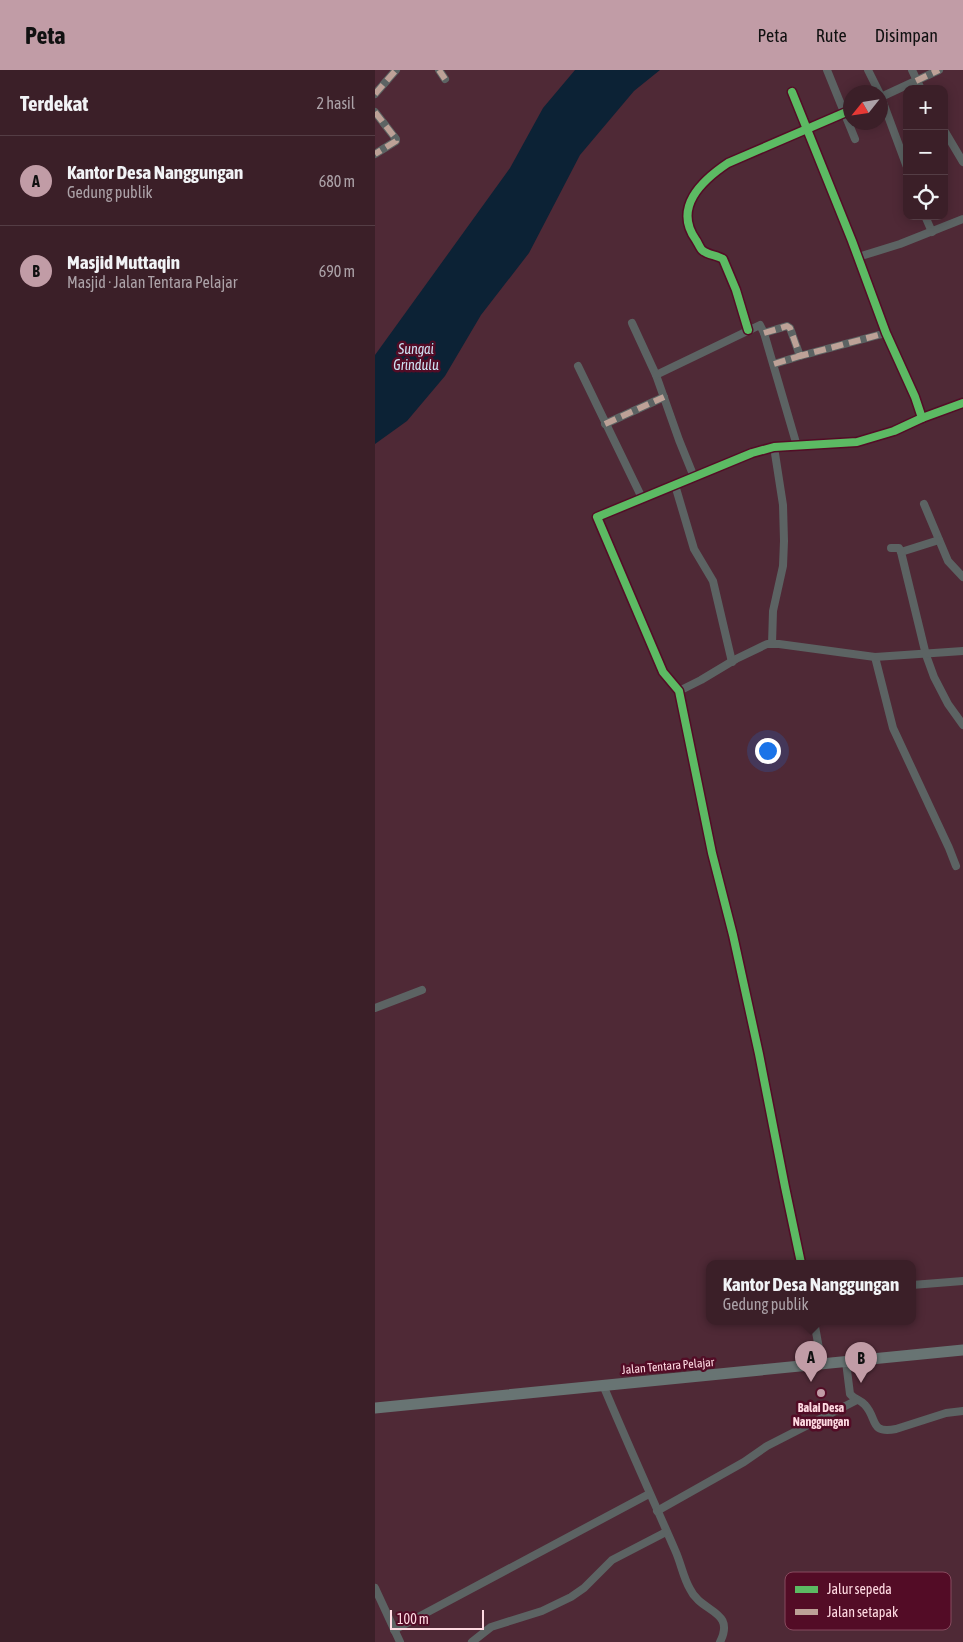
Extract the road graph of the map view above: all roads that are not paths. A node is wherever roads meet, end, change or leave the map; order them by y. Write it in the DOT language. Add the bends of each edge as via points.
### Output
graph roads {
  1 [pos="395,70"];
  2 [pos="439,70"];
  3 [pos="827,70"];
  4 [pos="868,70"];
  5 [pos="912,70"];
  6 [pos="939,70"];
  7 [pos="445,79"];
  8 [pos="916,81"];
  9 [pos="876,85"];
  10 [pos="918,85"];
  11 [pos="792,92"];
  12 [pos="375,94"];
  13 [pos="888,94"];
  14 [pos="843,103"];
  15 [pos="375,112"];
  16 [pos="843,113"];
  17 [pos="888,116"];
  18 [pos="806,129"];
  19 [pos="852,130"];
  20 [pos="948,137"];
  21 [pos="855,139"];
  22 [pos="375,154"];
  23 [pos="903,157"];
  24 [pos="963,162"];
  25 [pos="963,219"];
  26 [pos="927,220"];
  27 [pos="932,232"];
  28 [pos="858,257"];
  29 [pos="632,323"];
  30 [pos="748,330"];
  31 [pos="764,333"];
  32 [pos="886,333"];
  33 [pos="801,356"];
  34 [pos="773,364"];
  35 [pos="578,366"];
  36 [pos="656,375"];
  37 [pos="664,397"];
  38 [pos="963,403"];
  39 [pos="922,418"];
  40 [pos="605,424"];
  41 [pos="797,446"];
  42 [pos="774,447"];
  43 [pos="694,477"];
  44 [pos="675,485"];
  45 [pos="642,498"];
  46 [pos="924,504"];
  47 [pos="939,540"];
  48 [pos="891,548"];
  49 [pos="901,552"];
  50 [pos="963,577"];
  51 [pos="772,644"];
  52 [pos="963,651"];
  53 [pos="926,654"];
  54 [pos="875,657"];
  55 [pos="732,662"];
  56 [pos="679,691"];
  57 [pos="963,725"];
  58 [pos="956,866"];
  59 [pos="422,990"];
  60 [pos="375,1008"];
  61 [pos="800,1260"];
  62 [pos="963,1281"];
  63 [pos="916,1285"];
  64 [pos="815,1325"];
  65 [pos="963,1350"];
  66 [pos="846,1362"];
  67 [pos="822,1365"];
  68 [pos="603,1385"];
  69 [pos="857,1400"];
  70 [pos="375,1408"];
  71 [pos="963,1411"];
  72 [pos="649,1494"];
  73 [pos="657,1511"];
  74 [pos="666,1532"];
  75 [pos="375,1588"];
  76 [pos="394,1630"];
  77 [pos="400,1642"];
  78 [pos="472,1642"];
  79 [pos="720,1642"];
  1 -- 12 [label="street"];
  2 -- 7 [label="street"];
  3 -- 14 [label="street"];
  4 -- 9 [label="street"];
  5 -- 8 [label="street"];
  6 -- 8 [label="street"];
  8 -- 10 [label="street"];
  8 -- 13 [label="street"];
  11 -- 18 [label="street"];
  15 -- 22 [label="street" via="396,139"];
  16 -- 18 [label="street"];
  17 -- 23 [label="street"];
  18 -- 28 [label="street"];
  18 -- 30 [label="street" via="728,162 711,176 688,205 687,218 692,235 703,251 723,259"];
  19 -- 21 [label="street"];
  20 -- 24 [label="street"];
  25 -- 27 [label="street"];
  26 -- 27 [label="street"];
  27 -- 28 [label="street"];
  28 -- 32 [label="street"];
  29 -- 36 [label="street"];
  30 -- 31 [label="street" via="760,325"];
  30 -- 36 [label="street"];
  31 -- 33 [label="street" via="787,326"];
  31 -- 34 [label="street"];
  32 -- 33 [label="street"];
  32 -- 39 [label="street"];
  33 -- 34 [label="street"];
  34 -- 41 [label="street"];
  35 -- 40 [label="street"];
  36 -- 37 [label="street"];
  37 -- 40 [label="street"];
  37 -- 43 [label="street"];
  38 -- 39 [label="street"];
  39 -- 41 [label="street" via="857,442"];
  40 -- 45 [label="street"];
  41 -- 42 [label="street"];
  42 -- 43 [label="street"];
  42 -- 51 [label="street" via="783,505 784,541 783,566 773,610"];
  43 -- 44 [label="street"];
  44 -- 45 [label="street"];
  44 -- 55 [label="street" via="694,549 713,581"];
  45 -- 56 [label="street" via="597,519 663,672"];
  46 -- 47 [label="street"];
  47 -- 49 [label="street"];
  47 -- 50 [label="street" via="948,561"];
  48 -- 49 [label="street" via="899,548"];
  49 -- 53 [label="street"];
  51 -- 54 [label="street"];
  51 -- 55 [label="street"];
  52 -- 53 [label="street"];
  53 -- 54 [label="street"];
  53 -- 57 [label="street" via="941,693"];
  54 -- 58 [label="street" via="893,728"];
  55 -- 56 [label="street"];
  56 -- 61 [label="street" via="712,853 759,1054"];
  59 -- 60 [label="street"];
  62 -- 63 [label="street"];
  64 -- 67 [label="street"];
  65 -- 66 [label="main road, Jalan Tentara Pelajar"];
  66 -- 67 [label="main road, Jalan Tentara Pelajar"];
  66 -- 69 [label="street" via="849,1394"];
  67 -- 68 [label="main road, Jalan Tentara Pelajar"];
  68 -- 70 [label="main road, Jalan Tentara Pelajar"];
  68 -- 72 [label="street"];
  69 -- 71 [label="street" via="866,1406 874,1424 883,1430"];
  69 -- 73 [label="street" via="767,1446"];
  72 -- 73 [label="street"];
  72 -- 76 [label="street"];
  73 -- 74 [label="street"];
  74 -- 78 [label="street" via="612,1560 571,1597 542,1611 491,1627"];
  74 -- 79 [label="street" via="691,1592 723,1620 725,1627"];
  75 -- 76 [label="street"];
  76 -- 77 [label="street"];
}
